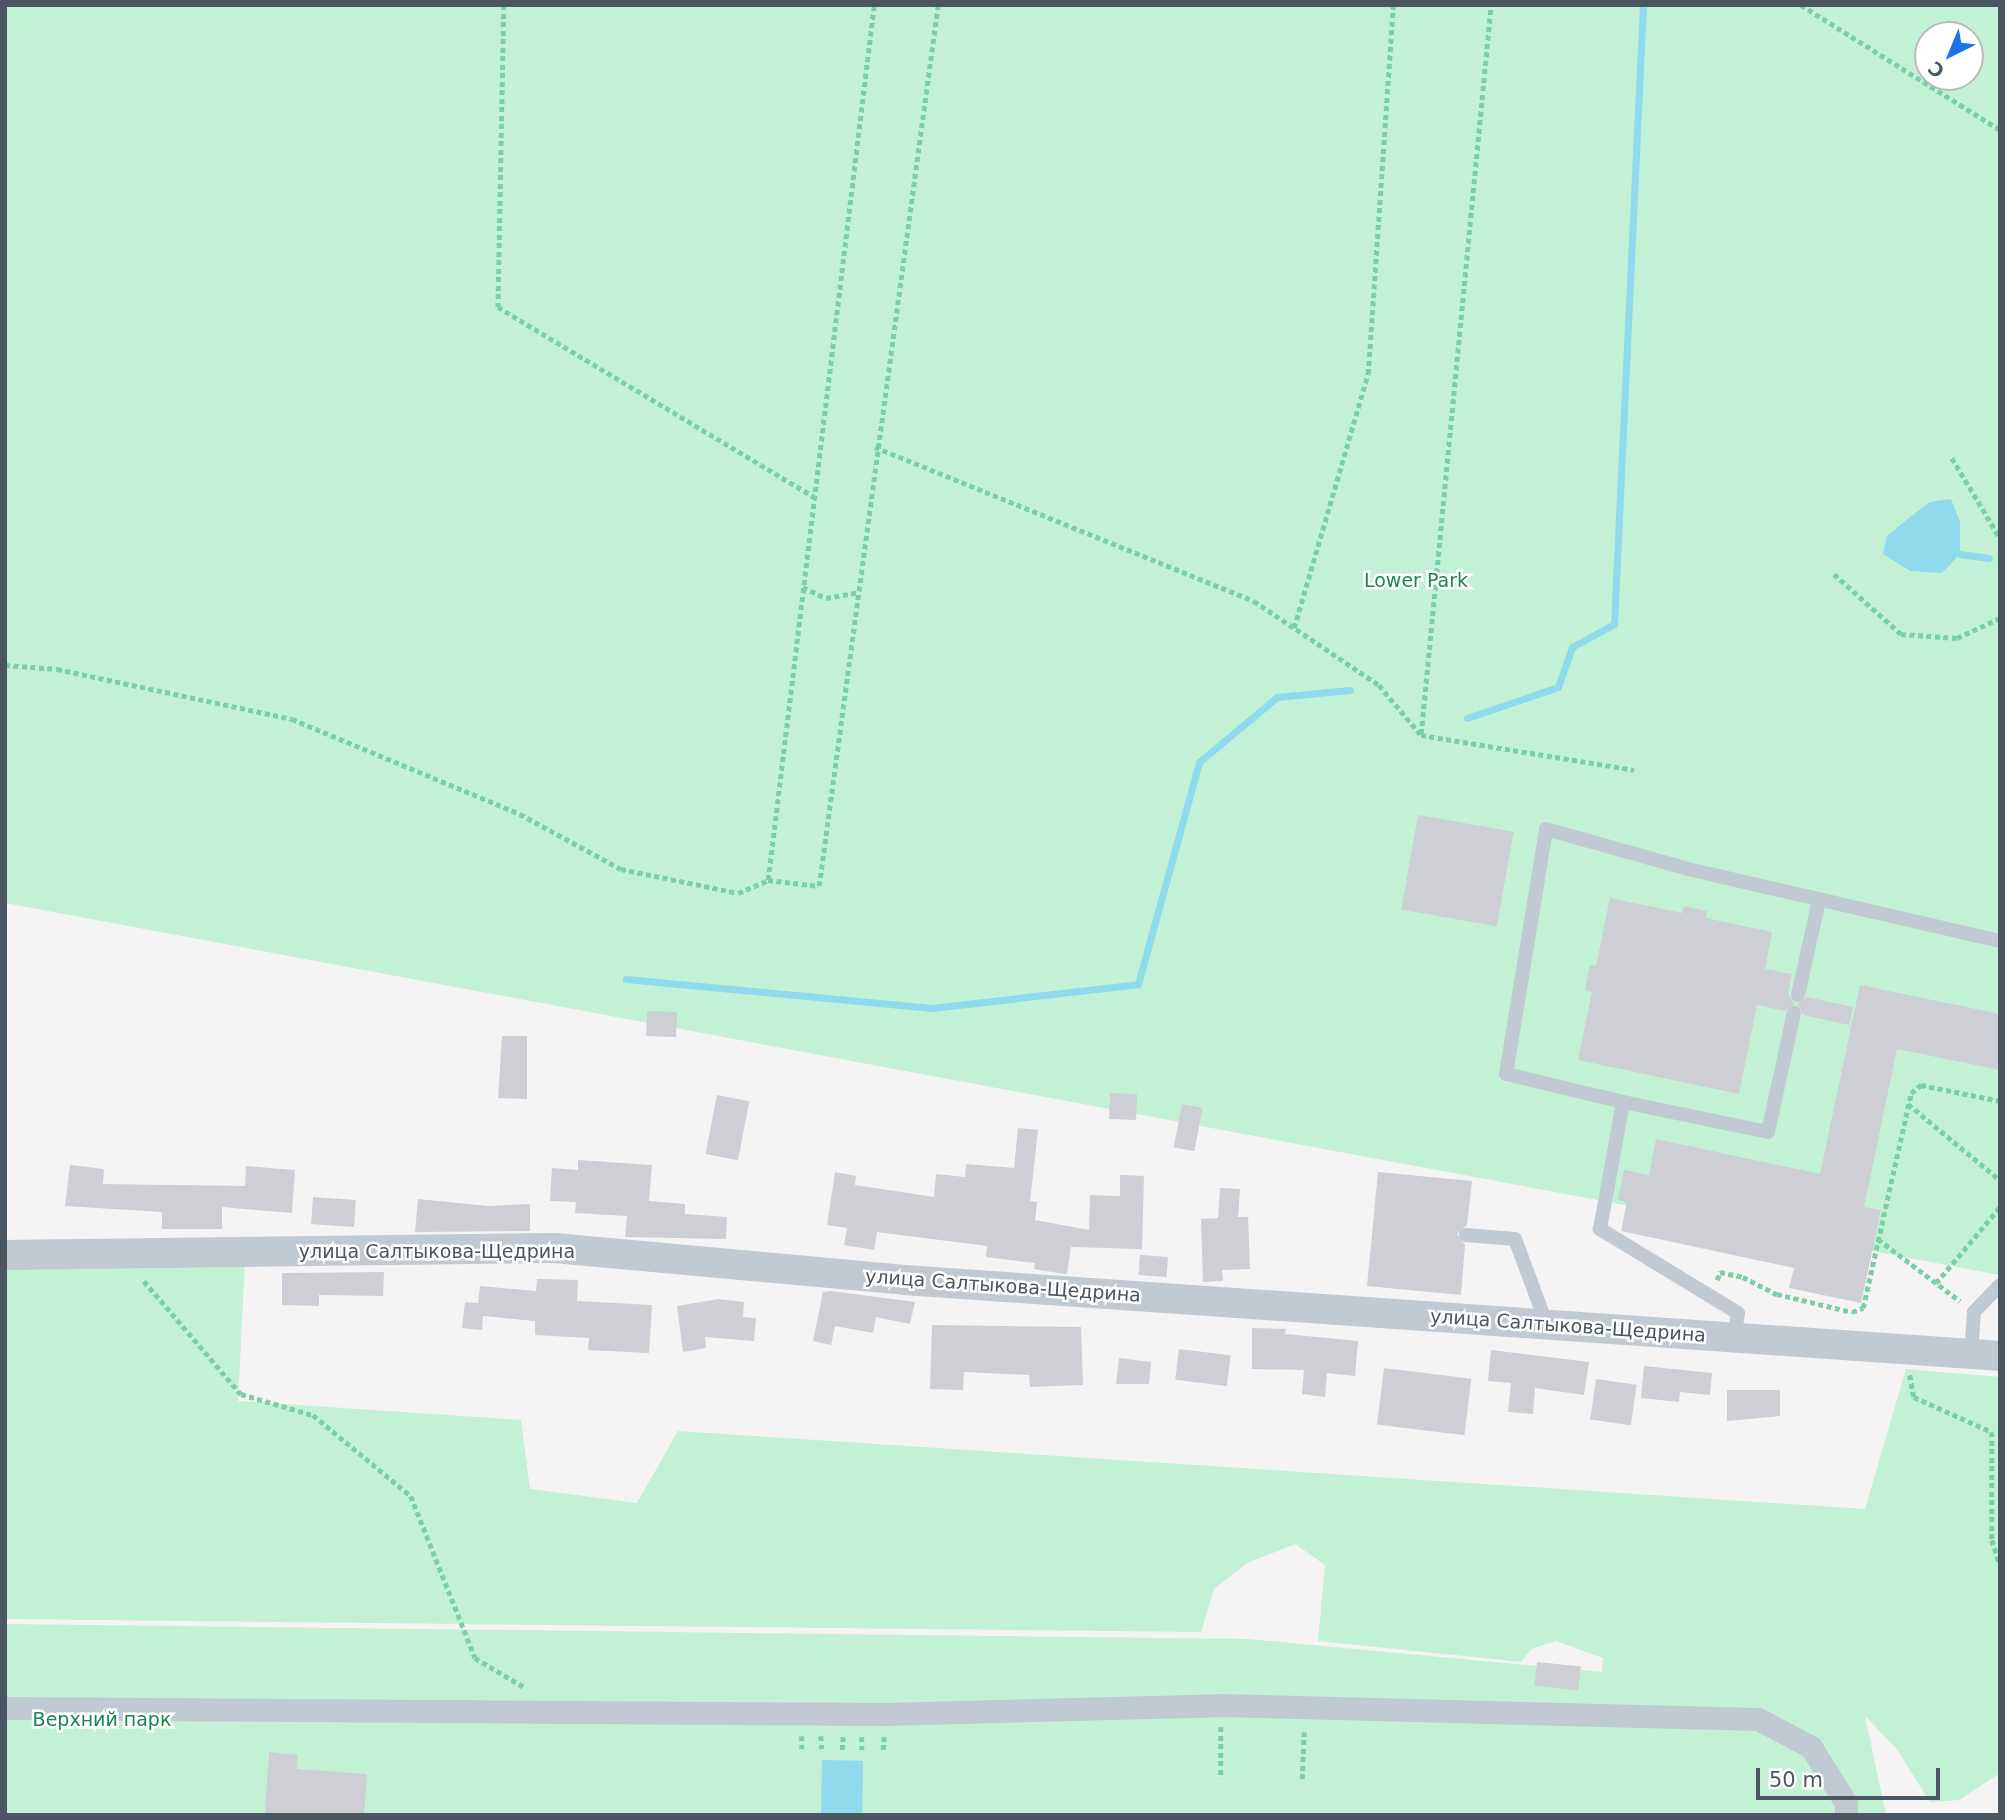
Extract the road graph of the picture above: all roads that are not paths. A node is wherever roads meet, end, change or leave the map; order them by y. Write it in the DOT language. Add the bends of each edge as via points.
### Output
graph roads {
  1 [pos="1818,900"];
  2 [pos="2000,941"];
  3 [pos="1798,995"];
  4 [pos="1794,1013"];
  5 [pos="1623,1102"];
  6 [pos="1466,1235"];
  7 [pos="5,1255"];
  8 [pos="2000,1285"];
  9 [pos="1547,1325"];
  10 [pos="1734,1338"];
  11 [pos="1985,1355"];
  12 [pos="5,1708"];
  13 [pos="1846,1815"];
  1 -- 2 [label="lane"];
  1 -- 3 [label="lane"];
  1 -- 5 [label="lane" via="1546,829 1506,1074"];
  4 -- 5 [label="lane" via="1768,1132"];
  5 -- 10 [label="lane" via="1600,1229 1738,1313"];
  6 -- 9 [label="lane" via="1515,1238"];
  7 -- 9 [label="street, улица Салтыкова-Щедрина" via="554,1248 905,1280"];
  8 -- 11 [label="lane" via="1974,1312"];
  9 -- 10 [label="street, улица Салтыкова-Щедрина"];
  10 -- 11 [label="street, улица Салтыкова-Щедрина"];
  12 -- 13 [label="street" via="884,1714 1220,1705 1758,1719 1811,1747 1846,1803"];
}
